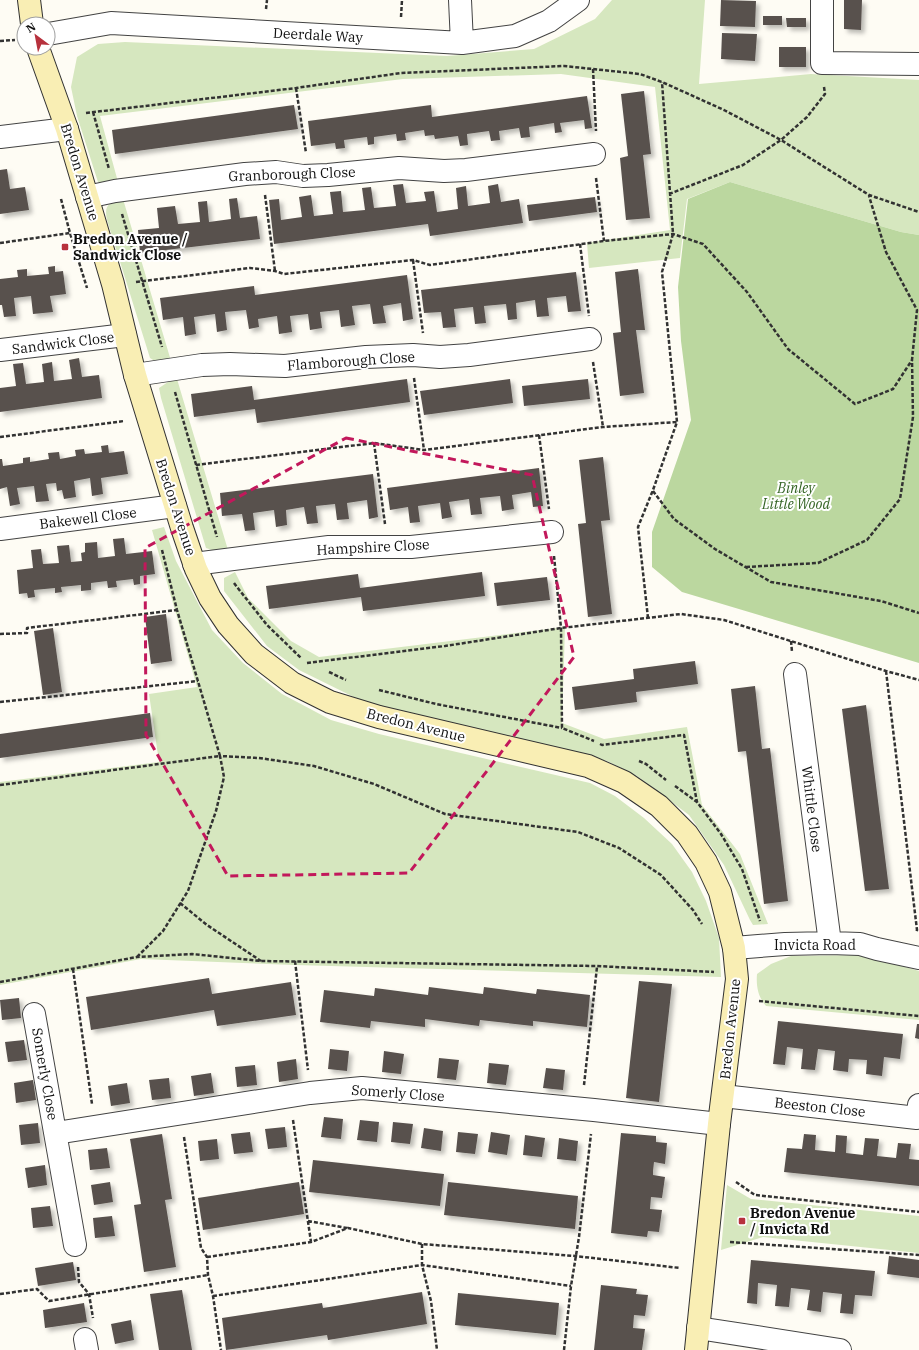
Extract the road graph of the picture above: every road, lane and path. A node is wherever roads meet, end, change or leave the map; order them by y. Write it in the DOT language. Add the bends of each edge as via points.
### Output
graph roads {
  1 [pos="29,0"];
  2 [pos="460,0"];
  3 [pos="578,0"];
  4 [pos="822,0"];
  5 [pos="29,16"];
  6 [pos="56,33"];
  7 [pos="16,39"];
  8 [pos="0,41"];
  9 [pos="462,43"];
  10 [pos="38,56"];
  11 [pos="822,63"];
  12 [pos="919,64"];
  13 [pos="662,82"];
  14 [pos="296,88"];
  15 [pos="93,112"];
  16 [pos="66,124"];
  17 [pos="0,138"];
  18 [pos="781,140"];
  19 [pos="594,154"];
  20 [pos="261,173"];
  21 [pos="304,176"];
  22 [pos="115,191"];
  23 [pos="669,194"];
  24 [pos="869,195"];
  25 [pos="87,197"];
  26 [pos="919,212"];
  27 [pos="97,228"];
  28 [pos="673,234"];
  29 [pos="0,243"];
  30 [pos="413,260"];
  31 [pos="274,271"];
  32 [pos="142,281"];
  33 [pos="113,284"];
  34 [pos="125,335"];
  35 [pos="590,339"];
  36 [pos="0,350"];
  37 [pos="413,356"];
  38 [pos="912,360"];
  39 [pos="169,370"];
  40 [pos="136,376"];
  41 [pos="148,418"];
  42 [pos="677,422"];
  43 [pos="539,435"];
  44 [pos="0,437"];
  45 [pos="374,443"];
  46 [pos="424,450"];
  47 [pos="196,465"];
  48 [pos="653,490"];
  49 [pos="175,506"];
  50 [pos="0,529"];
  51 [pos="552,532"];
  52 [pos="388,546"];
  53 [pos="162,548"];
  54 [pos="224,561"];
  55 [pos="194,564"];
  56 [pos="746,567"];
  57 [pos="177,610"];
  58 [pos="919,613"];
  59 [pos="648,618"];
  60 [pos="561,628"];
  61 [pos="0,634"];
  62 [pos="306,663"];
  63 [pos="314,666"];
  64 [pos="886,671"];
  65 [pos="328,672"];
  66 [pos="795,674"];
  67 [pos="919,680"];
  68 [pos="198,681"];
  69 [pos="350,682"];
  70 [pos="378,690"];
  71 [pos="0,702"];
  72 [pos="562,728"];
  73 [pos="578,734"];
  74 [pos="220,756"];
  75 [pos="0,785"];
  76 [pos="180,903"];
  77 [pos="703,926"];
  78 [pos="830,943"];
  79 [pos="734,948"];
  80 [pos="137,957"];
  81 [pos="914,957"];
  82 [pos="261,961"];
  83 [pos="295,961"];
  84 [pos="597,966"];
  85 [pos="73,969"];
  86 [pos="737,980"];
  87 [pos="0,982"];
  88 [pos="761,1000"];
  89 [pos="34,1014"];
  90 [pos="919,1016"];
  91 [pos="310,1093"];
  92 [pos="289,1096"];
  93 [pos="723,1096"];
  94 [pos="588,1109"];
  95 [pos="181,1114"];
  96 [pos="918,1114"];
  97 [pos="719,1124"];
  98 [pos="95,1126"];
  99 [pos="56,1133"];
  100 [pos="715,1169"];
  101 [pos="919,1212"];
  102 [pos="308,1221"];
  103 [pos="348,1228"];
  104 [pos="311,1242"];
  105 [pos="707,1242"];
  106 [pos="422,1244"];
  107 [pos="75,1245"];
  108 [pos="919,1255"];
  109 [pos="575,1256"];
  110 [pos="207,1257"];
  111 [pos="422,1264"];
  112 [pos="704,1270"];
  113 [pos="208,1275"];
  114 [pos="571,1286"];
  115 [pos="0,1294"];
  116 [pos="89,1294"];
  117 [pos="213,1296"];
  118 [pos="698,1328"];
  119 [pos="221,1350"];
  120 [pos="437,1350"];
  121 [pos="564,1350"];
  122 [pos="696,1350"];
  123 [pos="840,1350"];
  1 -- 5 [label="street, Bredon Avenue"];
  2 -- 9 [label="street"];
  3 -- 9 [label="street, Deerdale Way" via="550,21 515,36"];
  4 -- 11 [label="street"];
  6 -- 9 [label="street, Deerdale Way" via="111,23"];
  7 -- 8 [label="path"];
  10 -- 16 [label="street, Bredon Avenue"];
  11 -- 12 [label="street"];
  11 -- 18 [label="path" via="825,94 807,117"];
  13 -- 14 [label="path" via="640,74 564,66 401,73"];
  13 -- 18 [label="path"];
  13 -- 23 [label="path"];
  14 -- 15 [label="path"];
  14 -- 21 [label="path" via="306,158"];
  15 -- 16 [label="path"];
  15 -- 22 [label="path"];
  16 -- 17 [label="street"];
  16 -- 25 [label="street, Bredon Avenue"];
  18 -- 23 [label="path" via="743,165"];
  18 -- 24 [label="path"];
  19 -- 21 [label="street, Granborough Close" via="466,170 399,168"];
  20 -- 21 [label="street, Granborough Close" via="276,172"];
  20 -- 22 [label="street, Granborough Close"];
  20 -- 31 [label="path"];
  22 -- 25 [label="street, Granborough Close"];
  22 -- 32 [label="path"];
  23 -- 28 [label="path"];
  24 -- 26 [label="path"];
  24 -- 38 [label="path" via="886,252 917,310"];
  25 -- 27 [label="street, Bredon Avenue"];
  27 -- 29 [label="path"];
  27 -- 33 [label="street, Bredon Avenue"];
  28 -- 30 [label="path" via="430,265"];
  28 -- 38 [label="path" via="703,244 747,292 788,349 855,404 893,389"];
  28 -- 42 [label="path" via="662,272"];
  30 -- 31 [label="path" via="284,274"];
  30 -- 37 [label="path" via="424,342"];
  31 -- 32 [label="path" via="250,268"];
  32 -- 33 [label="path"];
  32 -- 39 [label="path"];
  33 -- 34 [label="street, Bredon Avenue"];
  34 -- 36 [label="street, Sandwick Close"];
  34 -- 40 [label="street, Bredon Avenue"];
  35 -- 37 [label="street, Flamborough Close" via="470,355"];
  37 -- 39 [label="street, Flamborough Close" via="366,357 285,366 202,365"];
  37 -- 46 [label="path" via="412,371"];
  38 -- 56 [label="path" via="913,417 900,499 896,505 867,540 818,562"];
  39 -- 40 [label="street, Flamborough Close"];
  39 -- 47 [label="path"];
  40 -- 41 [label="street, Bredon Avenue"];
  41 -- 44 [label="path"];
  41 -- 49 [label="street, Bredon Avenue"];
  42 -- 43 [label="path"];
  42 -- 48 [label="path"];
  43 -- 46 [label="path"];
  43 -- 51 [label="path"];
  45 -- 46 [label="path"];
  45 -- 47 [label="path"];
  45 -- 52 [label="path"];
  47 -- 54 [label="path"];
  48 -- 56 [label="path" via="674,518"];
  48 -- 59 [label="path" via="638,527"];
  49 -- 50 [label="street, Bakewell Close"];
  49 -- 55 [label="street, Bredon Avenue"];
  51 -- 52 [label="street, Hampshire Close" via="411,547"];
  51 -- 60 [label="path"];
  52 -- 54 [label="street, Hampshire Close" via="329,547"];
  53 -- 57 [label="path"];
  54 -- 55 [label="street, Hampshire Close"];
  54 -- 62 [label="path" via="237,587 267,625"];
  55 -- 79 [label="street, Bredon Avenue" via="210,598 228,624 254,654 292,683 330,702 379,717 588,766 624,782 659,806 687,834 706,862 720,892"];
  56 -- 58 [label="path" via="771,582 880,601"];
  57 -- 61 [label="path" via="27,628 27,633"];
  57 -- 68 [label="path"];
  59 -- 60 [label="path"];
  59 -- 64 [label="path" via="681,614 724,620"];
  60 -- 62 [label="path" via="445,646"];
  60 -- 72 [label="path"];
  62 -- 63 [label="path"];
  64 -- 67 [label="path"];
  64 -- 81 [label="path" via="917,930"];
  65 -- 69 [label="path"];
  66 -- 78 [label="street, Whittle Close"];
  68 -- 71 [label="path"];
  68 -- 74 [label="path"];
  70 -- 72 [label="path"];
  72 -- 73 [label="path"];
  74 -- 75 [label="path"];
  74 -- 76 [label="path" via="224,777 216,811 188,891"];
  74 -- 77 [label="path" via="259,758 314,766 374,784 445,814 578,832 619,848 661,875 693,910"];
  76 -- 80 [label="path" via="163,931"];
  76 -- 82 [label="path" via="207,925"];
  78 -- 79 [label="street, Invicta Road"];
  78 -- 81 [label="street, Invicta Road" via="860,944"];
  79 -- 86 [label="street, Bredon Avenue"];
  80 -- 82 [label="path" via="192,954"];
  80 -- 85 [label="path"];
  82 -- 83 [label="path"];
  83 -- 84 [label="path"];
  83 -- 91 [label="path"];
  84 -- 86 [label="path" via="718,972"];
  84 -- 94 [label="path"];
  85 -- 87 [label="path"];
  85 -- 98 [label="path"];
  86 -- 93 [label="street, Bredon Avenue"];
  88 -- 90 [label="path"];
  89 -- 99 [label="street, Somerly Close"];
  91 -- 92 [label="street, Somerly Close"];
  91 -- 94 [label="street, Somerly Close" via="362,1088"];
  92 -- 95 [label="street, Somerly Close"];
  92 -- 102 [label="path"];
  93 -- 96 [label="street, Beeston Close"];
  93 -- 97 [label="street, Bredon Avenue"];
  94 -- 97 [label="street, Somerly Close"];
  94 -- 109 [label="path" via="579,1236"];
  95 -- 98 [label="street, Somerly Close"];
  95 -- 110 [label="path" via="201,1248"];
  97 -- 100 [label="street, Bredon Avenue"];
  98 -- 99 [label="street, Somerly Close"];
  99 -- 107 [label="street, Somerly Close"];
  100 -- 101 [label="path" via="755,1195"];
  100 -- 105 [label="street, Bredon Avenue"];
  102 -- 103 [label="path"];
  102 -- 104 [label="path"];
  103 -- 104 [label="path"];
  103 -- 106 [label="path"];
  104 -- 110 [label="path"];
  105 -- 108 [label="path"];
  105 -- 112 [label="street, Bredon Avenue"];
  106 -- 109 [label="path"];
  106 -- 111 [label="path"];
  107 -- 116 [label="path" via="79,1282"];
  109 -- 112 [label="path"];
  109 -- 114 [label="path"];
  110 -- 113 [label="path"];
  111 -- 114 [label="path"];
  111 -- 117 [label="path"];
  111 -- 120 [label="path" via="431,1301"];
  112 -- 118 [label="street, Bredon Avenue"];
  113 -- 116 [label="path"];
  113 -- 117 [label="path"];
  114 -- 121 [label="path"];
  115 -- 116 [label="path" via="37,1289 49,1301"];
  117 -- 119 [label="path"];
  118 -- 122 [label="street, Bredon Avenue"];
  118 -- 123 [label="street"];
}
